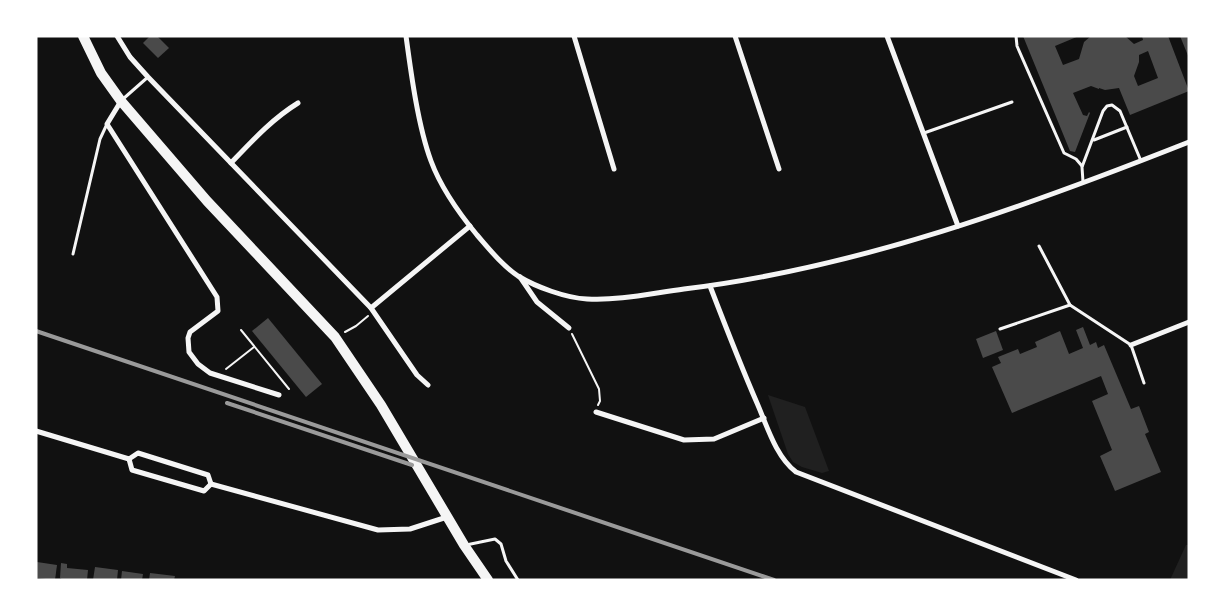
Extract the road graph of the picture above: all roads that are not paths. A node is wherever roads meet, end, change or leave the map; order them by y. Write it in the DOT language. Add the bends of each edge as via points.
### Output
graph roads {
  1 [pos="83,36"];
  2 [pos="117,36"];
  3 [pos="406,36"];
  4 [pos="574,36"];
  5 [pos="735,36"];
  6 [pos="887,36"];
  7 [pos="1016,36"];
  8 [pos="148,77"];
  9 [pos="121,101"];
  10 [pos="1012,102"];
  11 [pos="298,103"];
  12 [pos="106,124"];
  13 [pos="1127,128"];
  14 [pos="924,133"];
  15 [pos="1093,140"];
  16 [pos="1189,142"];
  17 [pos="1141,161"];
  18 [pos="231,163"];
  19 [pos="1082,167"];
  20 [pos="614,169"];
  21 [pos="779,169"];
  22 [pos="1084,182"];
  23 [pos="470,226"];
  24 [pos="958,226"];
  25 [pos="1039,246"];
  26 [pos="73,254"];
  27 [pos="520,276"];
  28 [pos="710,286"];
  29 [pos="1070,305"];
  30 [pos="372,310"];
  31 [pos="1189,322"];
  32 [pos="569,328"];
  33 [pos="1000,329"];
  34 [pos="1131,346"];
  35 [pos="1144,383"];
  36 [pos="428,385"];
  37 [pos="279,395"];
  38 [pos="596,412"];
  39 [pos="764,418"];
  40 [pos="36,431"];
  41 [pos="129,459"];
  42 [pos="211,484"];
  43 [pos="445,513"];
  44 [pos="464,545"];
  45 [pos="488,580"];
  46 [pos="518,580"];
  47 [pos="1076,580"];
  1 -- 9 [label="main road" via="100,73"];
  2 -- 8 [label="street"];
  3 -- 23 [label="street" via="420,120 431,160 449,198"];
  4 -- 20 [label="street"];
  5 -- 21 [label="street"];
  6 -- 14 [label="street"];
  7 -- 19 [label="lane" via="1017,46 1064,153 1076,159"];
  8 -- 9 [label="lane"];
  8 -- 18 [label="street"];
  9 -- 12 [label="street"];
  9 -- 43 [label="main road" via="207,201 335,337 381,405"];
  10 -- 14 [label="lane"];
  11 -- 18 [label="street" via="269,125"];
  12 -- 26 [label="lane"];
  12 -- 37 [label="street" via="217,298 218,310 190,332 189,352 210,373"];
  13 -- 15 [label="lane"];
  13 -- 15 [label="lane" via="1120,110 1112,104 1103,111"];
  13 -- 17 [label="lane"];
  14 -- 24 [label="street"];
  15 -- 19 [label="lane"];
  16 -- 17 [label="street"];
  17 -- 22 [label="street"];
  18 -- 30 [label="street"];
  19 -- 22 [label="lane"];
  22 -- 24 [label="street"];
  23 -- 27 [label="street" via="498,259"];
  23 -- 30 [label="street"];
  24 -- 28 [label="street" via="843,259"];
  25 -- 29 [label="lane"];
  27 -- 28 [label="street" via="554,292 585,299"];
  27 -- 32 [label="street" via="537,302"];
  28 -- 39 [label="street"];
  29 -- 33 [label="lane"];
  29 -- 34 [label="lane"];
  30 -- 36 [label="street" via="417,375"];
  31 -- 34 [label="street"];
  34 -- 35 [label="lane"];
  38 -- 39 [label="street" via="684,440 714,438"];
  39 -- 47 [label="street" via="787,465 796,472"];
  40 -- 41 [label="street"];
  41 -- 42 [label="street" via="138,453 208,475"];
  41 -- 42 [label="street" via="132,470 204,491"];
  42 -- 43 [label="street" via="378,530 410,529"];
  43 -- 44 [label="main road"];
  44 -- 45 [label="main road"];
  44 -- 46 [label="lane" via="495,539 501,544 506,561"];
}
